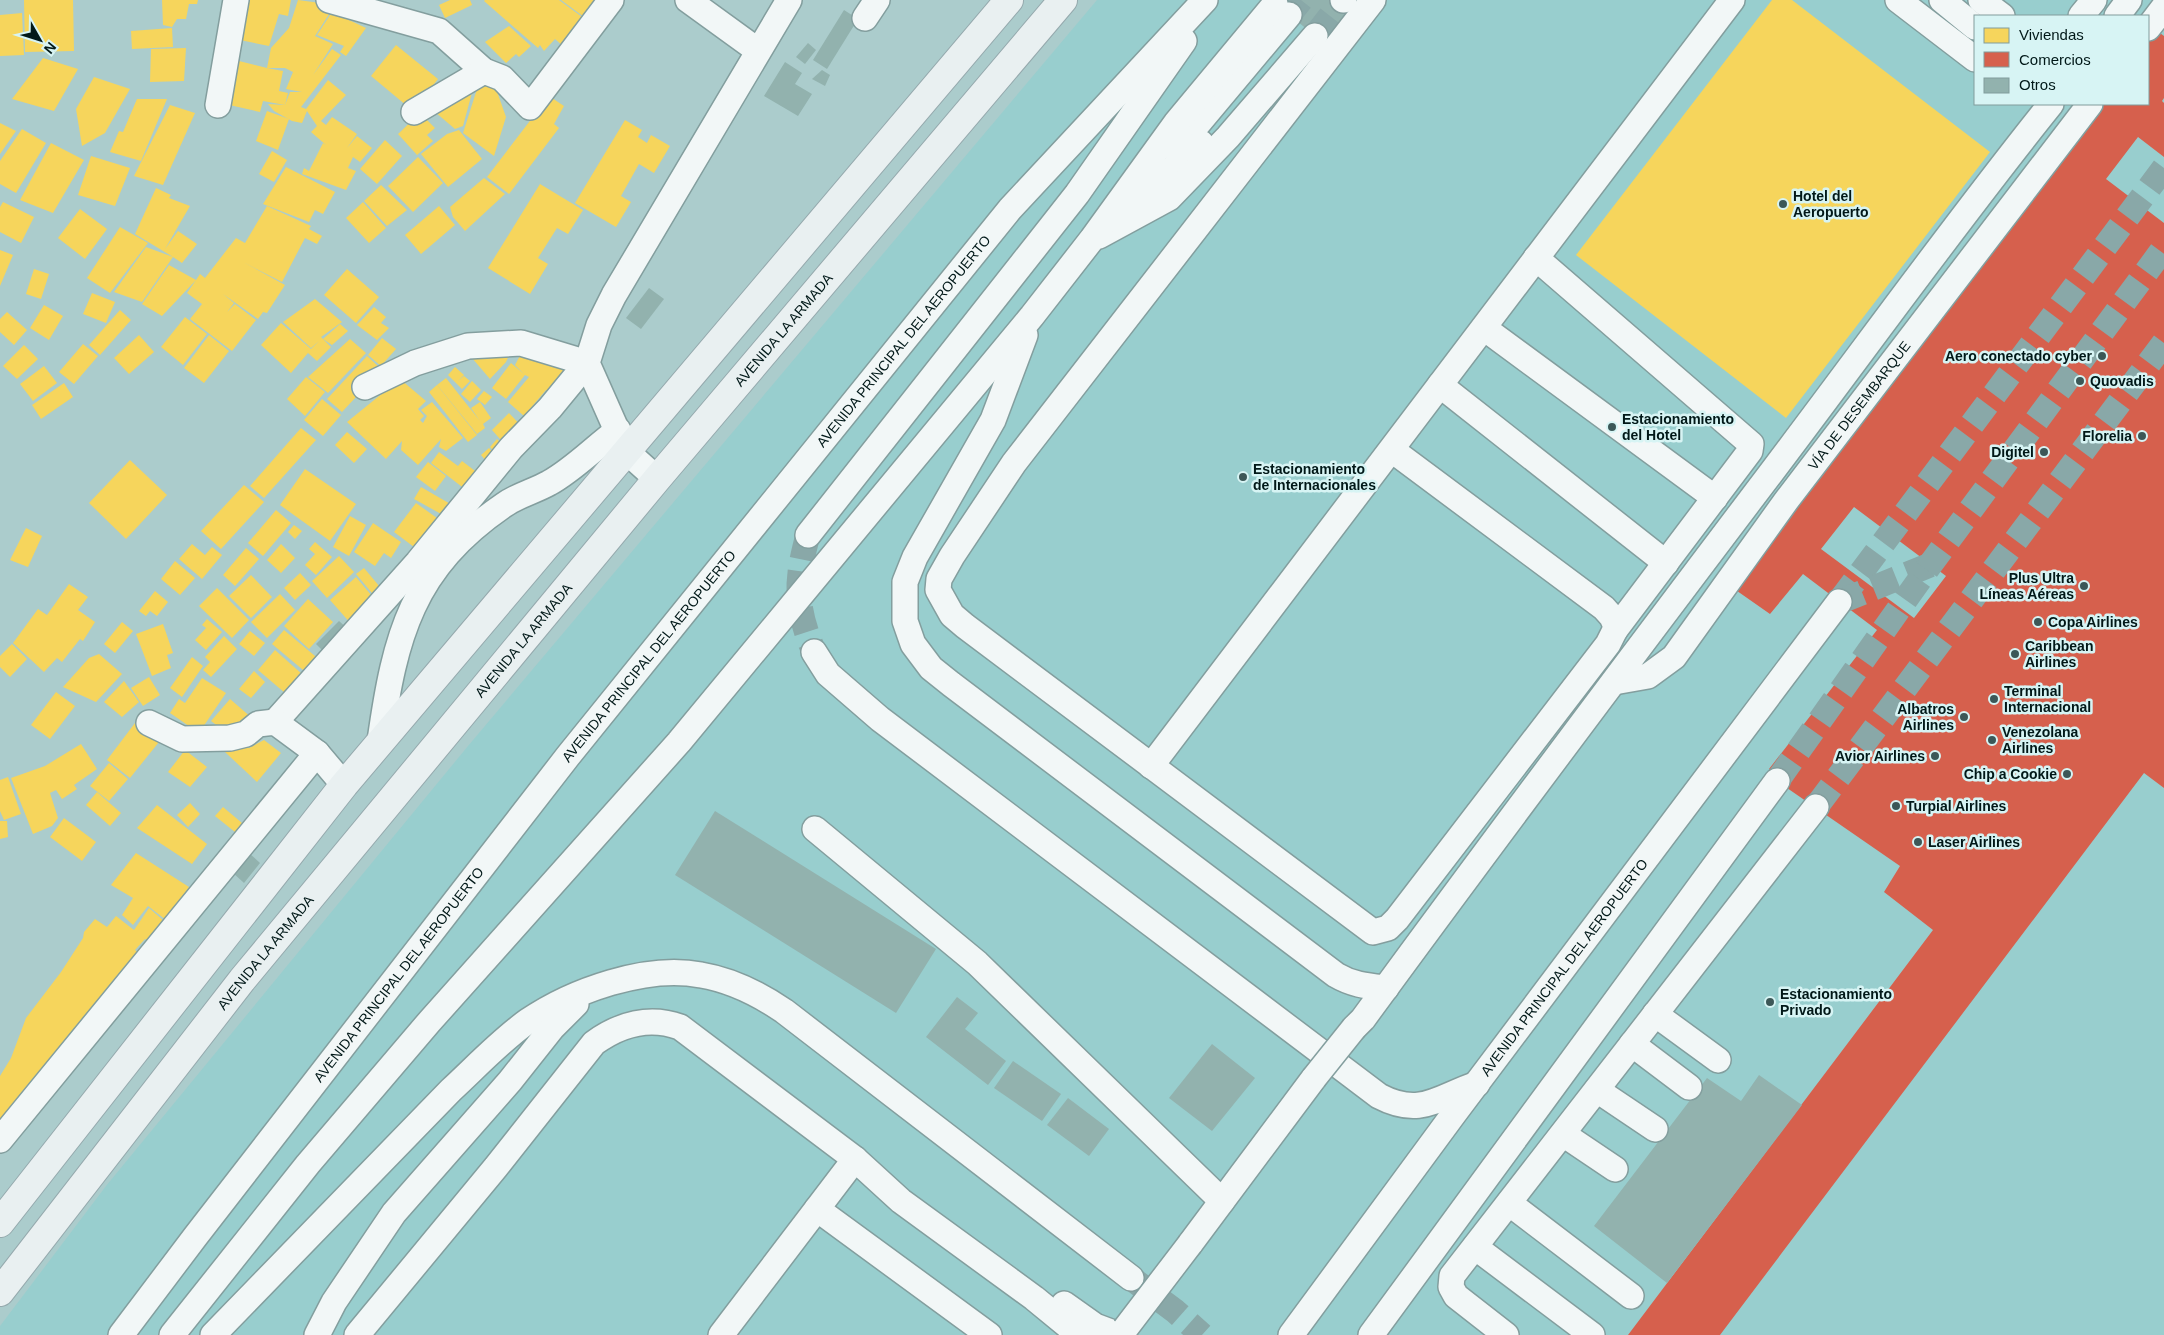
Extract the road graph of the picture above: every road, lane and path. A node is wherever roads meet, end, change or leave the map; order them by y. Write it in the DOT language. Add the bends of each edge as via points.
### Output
graph roads {
  1 [pos="236,0"];
  2 [pos="329,0"];
  3 [pos="611,0"];
  4 [pos="688,0"];
  5 [pos="789,0"];
  6 [pos="1009,0"];
  7 [pos="1063,0"];
  8 [pos="1205,0"];
  9 [pos="1213,0"];
  10 [pos="1373,0"];
  11 [pos="1732,0"];
  12 [pos="1898,0"];
  13 [pos="1920,0"];
  14 [pos="1942,0"];
  15 [pos="1981,0"];
  16 [pos="2094,0"];
  17 [pos="2130,0"];
  18 [pos="2164,7"];
  19 [pos="2001,15"];
  20 [pos="2082,15"];
  21 [pos="2118,15"];
  22 [pos="1288,16"];
  23 [pos="1974,26"];
  24 [pos="2149,27"];
  25 [pos="1974,42"];
  26 [pos="757,50"];
  27 [pos="1974,58"];
  28 [pos="484,71"];
  29 [pos="218,105"];
  30 [pos="2050,105"];
  31 [pos="2089,105"];
  32 [pos="414,112"];
  33 [pos="1092,240"];
  34 [pos="1536,258"];
  35 [pos="1032,316"];
  36 [pos="1484,328"];
  37 [pos="587,363"];
  38 [pos="1440,385"];
  39 [pos="365,387"];
  40 [pos="622,440"];
  41 [pos="1392,450"];
  42 [pos="657,479"];
  43 [pos="1715,498"];
  44 [pos="808,535"];
  45 [pos="1666,563"];
  46 [pos="1839,602"];
  47 [pos="1615,630"];
  48 [pos="814,652"];
  49 [pos="1614,682"];
  50 [pos="275,722"];
  51 [pos="149,723"];
  52 [pos="380,741"];
  53 [pos="317,753"];
  54 [pos="1151,766"];
  55 [pos="1777,781"];
  56 [pos="344,785"];
  57 [pos="1816,807"];
  58 [pos="815,829"];
  59 [pos="1386,988"];
  60 [pos="593,989"];
  61 [pos="1656,1014"];
  62 [pos="1632,1044"];
  63 [pos="1718,1060"];
  64 [pos="1478,1084"];
  65 [pos="1689,1087"];
  66 [pos="1597,1090"];
  67 [pos="1655,1129"];
  68 [pos="1563,1134"];
  69 [pos="0,1140"];
  70 [pos="855,1159"];
  71 [pos="1615,1169"];
  72 [pos="1222,1201"];
  73 [pos="1508,1203"];
  74 [pos="817,1209"];
  75 [pos="0,1223"];
  76 [pos="1475,1246"];
  77 [pos="1131,1278"];
  78 [pos="0,1292"];
  79 [pos="1631,1296"];
  80 [pos="1121,1333"];
  81 [pos="1370,1333"];
  82 [pos="121,1335"];
  83 [pos="172,1335"];
  84 [pos="213,1335"];
  85 [pos="317,1335"];
  86 [pos="356,1335"];
  87 [pos="721,1335"];
  88 [pos="989,1335"];
  89 [pos="1079,1335"];
  90 [pos="1290,1335"];
  91 [pos="1506,1335"];
  92 [pos="1592,1335"];
  1 -- 29 [label="street"];
  2 -- 28 [label="street" via="438,32"];
  3 -- 28 [label="street" via="530,107 502,78"];
  4 -- 26 [label="street"];
  5 -- 26 [label="street"];
  6 -- 40 [label="main road"];
  7 -- 42 [label="main road, AVENIDA LA ARMADA"];
  8 -- 82 [label="street, AVENIDA PRINCIPAL DEL AEROPUERTO" via="1010,209 568,756"];
  9 -- 44 [label="street" via="1077,194"];
  10 -- 54 [label="street" via="1014,463 939,579 938,590 952,615"];
  11 -- 34 [label="street"];
  12 -- 27 [label="street"];
  13 -- 25 [label="street"];
  14 -- 23 [label="street"];
  15 -- 19 [label="street"];
  16 -- 20 [label="street"];
  17 -- 21 [label="street"];
  18 -- 24 [label="street"];
  22 -- 33 [label="street" via="1192,134"];
  22 -- 33 [label="street" via="1204,66"];
  22 -- 33 [label="street" via="1228,137 1168,198"];
  26 -- 37 [label="street" via="614,295 599,325"];
  28 -- 32 [label="street"];
  30 -- 49 [label="street"];
  31 -- 49 [label="street, VÍA DE DESEMBARQUE" via="1792,493 1674,657 1648,676"];
  33 -- 35 [label="street"];
  34 -- 36 [label="street"];
  34 -- 43 [label="street" via="1751,444 1750,451"];
  35 -- 59 [label="street" via="993,420 915,557 905,582 905,621 913,644 931,668 951,684 1336,975 1357,985"];
  35 -- 83 [label="street" via="679,742 437,1013 314,1157"];
  36 -- 38 [label="street"];
  36 -- 43 [label="street"];
  37 -- 39 [label="street" via="521,343 468,346 415,363"];
  37 -- 40 [label="street"];
  37 -- 50 [label="street" via="511,448 418,562"];
  38 -- 41 [label="street"];
  38 -- 45 [label="street"];
  40 -- 42 [label="street"];
  40 -- 52 [label="main road"];
  40 -- 52 [label="street" via="550,483 506,503 450,549 411,609 389,680"];
  41 -- 47 [label="street" via="1604,608 1612,617"];
  41 -- 54 [label="street"];
  42 -- 78 [label="main road, AVENIDA LA ARMADA" via="242,980"];
  43 -- 45 [label="street"];
  45 -- 47 [label="street"];
  46 -- 64 [label="street, AVENIDA PRINCIPAL DEL AEROPUERTO"];
  47 -- 54 [label="street" via="1608,644 1397,919 1379,932 1364,928"];
  48 -- 64 [label="street" via="828,674 880,720 1379,1096 1409,1107 1424,1105"];
  49 -- 59 [label="street"];
  50 -- 51 [label="street" via="258,724 246,734 230,738 182,739"];
  50 -- 53 [label="street"];
  52 -- 56 [label="main road"];
  53 -- 56 [label="street"];
  53 -- 69 [label="street"];
  55 -- 81 [label="street"];
  56 -- 75 [label="main road"];
  57 -- 61 [label="street"];
  58 -- 72 [label="street" via="977,963"];
  59 -- 72 [label="street, bridge"];
  60 -- 77 [label="street" via="663,972 700,974 760,995"];
  60 -- 84 [label="street" via="528,1021 490,1053"];
  60 -- 85 [label="street" via="552,1028 394,1214 334,1302"];
  61 -- 62 [label="street"];
  61 -- 63 [label="street"];
  62 -- 65 [label="street"];
  62 -- 66 [label="street"];
  64 -- 90 [label="street, AVENIDA PRINCIPAL DEL AEROPUERTO"];
  66 -- 67 [label="street"];
  66 -- 68 [label="street"];
  68 -- 71 [label="street"];
  68 -- 73 [label="street"];
  70 -- 74 [label="street"];
  70 -- 80 [label="street" via="970,1232 1088,1321"];
  70 -- 86 [label="street" via="680,1027 664,1021 650,1021 609,1032 588,1050 496,1167"];
  70 -- 89 [label="street" via="901,1201"];
  72 -- 80 [label="street, bridge"];
  73 -- 76 [label="street"];
  73 -- 79 [label="street"];
  74 -- 87 [label="street"];
  74 -- 88 [label="street"];
  76 -- 91 [label="street" via="1452,1276 1451,1287 1456,1296"];
  76 -- 92 [label="street"];
}
